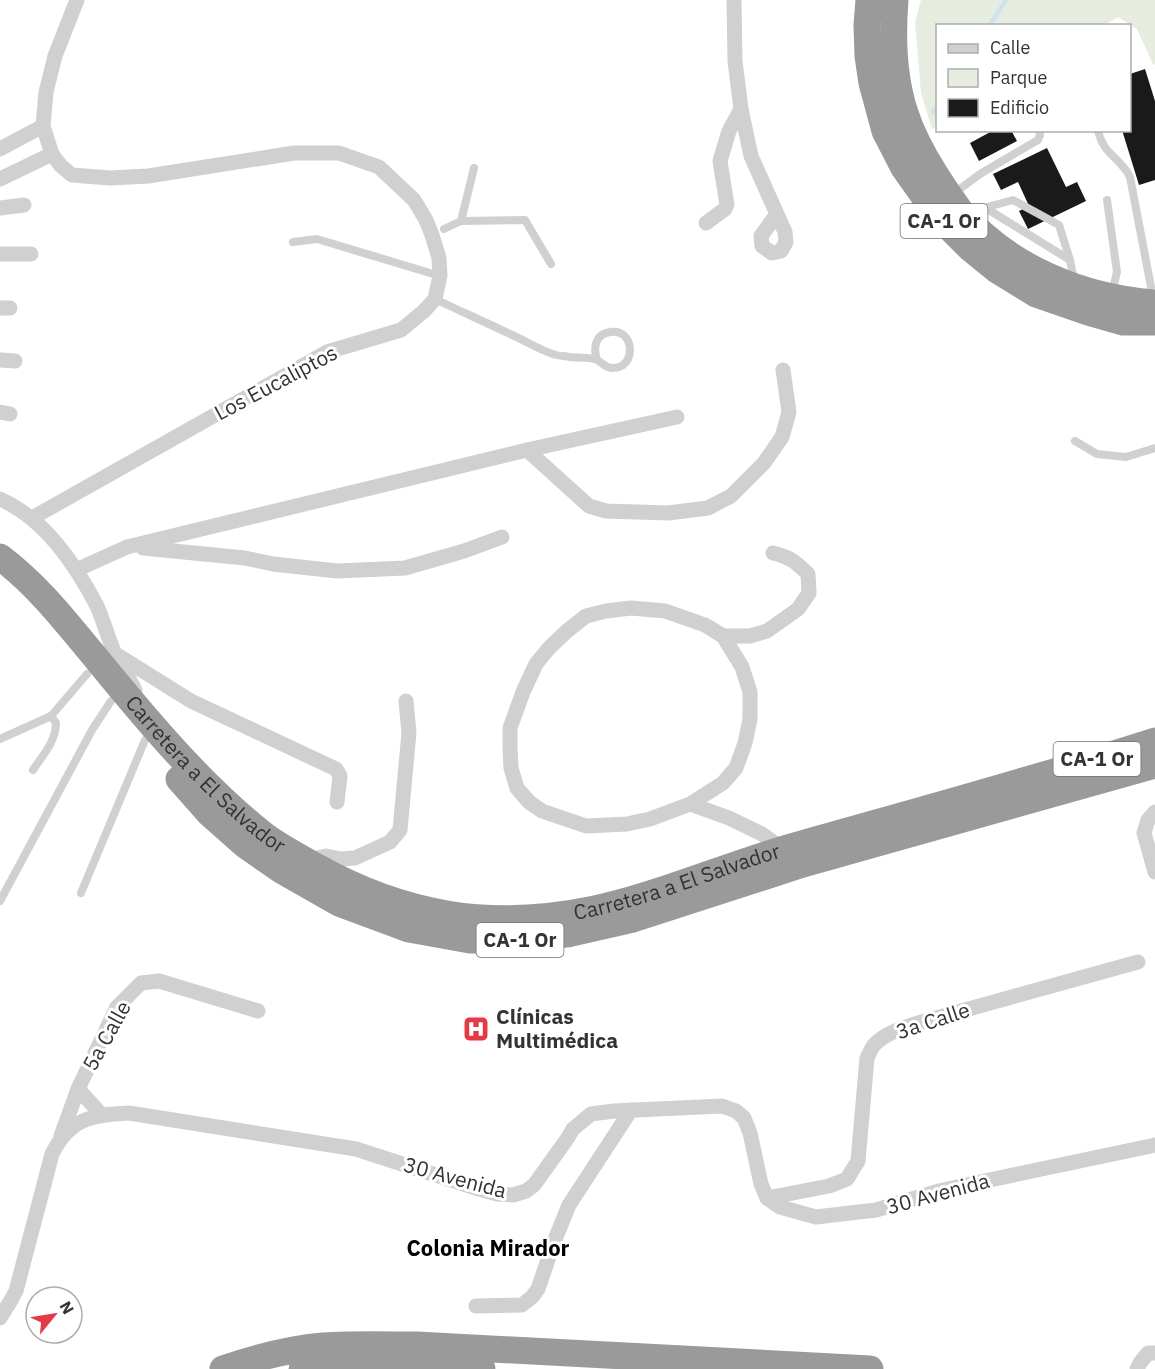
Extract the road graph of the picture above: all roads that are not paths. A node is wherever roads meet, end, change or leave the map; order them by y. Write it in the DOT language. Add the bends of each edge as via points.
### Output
graph roads {
  1 [pos="77,0"];
  2 [pos="734,0"];
  3 [pos="869,0"];
  4 [pos="895,0"];
  5 [pos="741,109"];
  6 [pos="43,126"];
  7 [pos="1039,132"];
  8 [pos="1098,132"];
  9 [pos="0,149"];
  10 [pos="52,154"];
  11 [pos="474,168"];
  12 [pos="0,179"];
  13 [pos="1107,200"];
  14 [pos="24,205"];
  15 [pos="966,206"];
  16 [pos="0,207"];
  17 [pos="777,214"];
  18 [pos="461,221"];
  19 [pos="706,223"];
  20 [pos="438,232"];
  21 [pos="293,242"];
  22 [pos="0,254"];
  23 [pos="31,254"];
  24 [pos="1070,260"];
  25 [pos="551,264"];
  26 [pos="440,276"];
  27 [pos="1079,288"];
  28 [pos="1113,289"];
  29 [pos="1154,292"];
  30 [pos="435,299"];
  31 [pos="1155,322"];
  32 [pos="597,360"];
  33 [pos="783,370"];
  34 [pos="677,417"];
  35 [pos="1076,441"];
  36 [pos="1155,448"];
  37 [pos="526,450"];
  38 [pos="0,499"];
  39 [pos="32,518"];
  40 [pos="502,537"];
  41 [pos="127,547"];
  42 [pos="773,553"];
  43 [pos="0,557"];
  44 [pos="76,570"];
  45 [pos="0,580"];
  46 [pos="723,636"];
  47 [pos="115,654"];
  48 [pos="87,674"];
  49 [pos="111,701"];
  50 [pos="406,701"];
  51 [pos="51,716"];
  52 [pos="151,735"];
  53 [pos="0,739"];
  54 [pos="1155,741"];
  55 [pos="1155,765"];
  56 [pos="33,770"];
  57 [pos="337,801"];
  58 [pos="690,804"];
  59 [pos="1155,812"];
  60 [pos="783,849"];
  61 [pos="338,868"];
  62 [pos="1155,872"];
  63 [pos="81,893"];
  64 [pos="0,902"];
  65 [pos="1138,962"];
  66 [pos="258,1011"];
  67 [pos="78,1089"];
  68 [pos="631,1110"];
  69 [pos="101,1114"];
  70 [pos="60,1138"];
  71 [pos="1155,1145"];
  72 [pos="767,1198"];
  73 [pos="476,1306"];
  74 [pos="0,1318"];
  75 [pos="1155,1353"];
  76 [pos="313,1368"];
  77 [pos="223,1369"];
  78 [pos="482,1369"];
  79 [pos="870,1369"];
  80 [pos="1137,1369"];
  1 -- 6 [label="street" via="55,56"];
  2 -- 5 [label="street"];
  3 -- 31 [label="highway, CA-1 Or" via="868,56 885,131 904,168 943,221 998,270 1036,294 1117,320"];
  4 -- 15 [label="highway, CA-1 Or" via="894,56 904,112 929,164"];
  5 -- 17 [label="street" via="751,156"];
  5 -- 19 [label="street" via="720,161 727,205"];
  6 -- 9 [label="street"];
  6 -- 10 [label="street"];
  7 -- 15 [label="lane" via="1038,140 980,174"];
  8 -- 29 [label="lane" via="1103,146 1130,177"];
  10 -- 12 [label="street"];
  10 -- 20 [label="street" via="72,175 110,178 148,176 294,153 339,153 379,167 414,200"];
  11 -- 18 [label="lane"];
  13 -- 28 [label="lane" via="1117,272"];
  14 -- 16 [label="street"];
  15 -- 24 [label="lane"];
  15 -- 24 [label="lane" via="1013,200 1059,225"];
  15 -- 27 [label="highway, CA-1 Or" via="998,246 1040,272"];
  18 -- 20 [label="lane"];
  18 -- 25 [label="lane" via="525,220"];
  20 -- 26 [label="street"];
  21 -- 26 [label="lane" via="317,239"];
  22 -- 23 [label="street"];
  24 -- 27 [label="lane"];
  26 -- 30 [label="street"];
  27 -- 28 [label="highway"];
  27 -- 29 [label="highway, CA-1 Or" via="1123,299"];
  28 -- 29 [label="highway"];
  30 -- 32 [label="lane" via="556,355"];
  30 -- 39 [label="street, Los Eucaliptos" via="401,330 327,352"];
  32 -- 32 [label="lane" via="603,366 621,367 631,353 625,336 617,332 601,335 595,343"];
  33 -- 37 [label="street" via="789,412 782,438 764,463 730,496 708,508 668,513 606,511 589,506"];
  34 -- 37 [label="street"];
  35 -- 36 [label="lane" via="1097,454 1126,457"];
  37 -- 41 [label="street"];
  38 -- 39 [label="street"];
  39 -- 44 [label="street"];
  40 -- 41 [label="street" via="405,568 337,571"];
  41 -- 44 [label="street"];
  42 -- 46 [label="street" via="787,556 808,574 809,593 798,609 767,631 750,636"];
  43 -- 52 [label="highway, Carretera a El Salvador / CA-1 Or" via="59,615"];
  44 -- 47 [label="street" via="98,608"];
  45 -- 48 [label="highway, Carretera a El Salvador / CA-1 Or"];
  46 -- 58 [label="street" via="748,683 750,719 736,768 723,783"];
  46 -- 58 [label="street" via="665,611 631,608 586,616 536,664 510,728 511,768 517,788 542,812 586,826 627,824"];
  47 -- 52 [label="street"];
  47 -- 57 [label="street" via="191,701 336,769 340,776"];
  48 -- 49 [label="highway, Carretera a El Salvador / CA-1 Or"];
  48 -- 51 [label="lane"];
  49 -- 52 [label="highway, Carretera a El Salvador / CA-1 Or"];
  49 -- 64 [label="lane"];
  50 -- 61 [label="street" via="408,733 400,830 390,842"];
  51 -- 53 [label="lane"];
  51 -- 56 [label="lane" via="56,732"];
  52 -- 55 [label="highway, Carretera a El Salvador / CA-1 Or" via="210,814 281,870 339,903 370,915 409,929 470,940 516,941 606,926 792,867"];
  52 -- 61 [label="highway, Carretera a El Salvador / CA-1 Or" via="268,838 305,860"];
  52 -- 63 [label="lane"];
  54 -- 60 [label="highway, Carretera a El Salvador / CA-1 Or"];
  58 -- 60 [label="street" via="729,818"];
  59 -- 62 [label="street" via="1144,833"];
  60 -- 61 [label="highway, Carretera a El Salvador / CA-1 Or" via="623,902 534,918 471,918 414,908 371,893"];
  65 -- 72 [label="street, 3a Calle" via="918,1023 885,1037 874,1045 867,1058 858,1161 847,1179"];
  66 -- 67 [label="street, 5a Calle" via="159,981 141,983 117,1007"];
  67 -- 69 [label="street"];
  67 -- 70 [label="street, 5a Calle"];
  68 -- 69 [label="street, 30 Avenida" via="591,1114 573,1129 534,1185 513,1195 479,1189 356,1149 129,1113"];
  68 -- 72 [label="street, 30 Avenida" via="722,1106 736,1111 750,1133"];
  68 -- 73 [label="street" via="569,1205 529,1302"];
  69 -- 70 [label="street, 30 Avenida" via="86,1119"];
  70 -- 74 [label="street" via="52,1154 16,1291"];
  71 -- 72 [label="street, 30 Avenida" via="939,1191 876,1210 816,1217 780,1207"];
  75 -- 80 [label="street" via="1148,1353"];
  76 -- 78 [label="highway" via="382,1363"];
  77 -- 79 [label="highway" via="290,1351 375,1344"];
}
